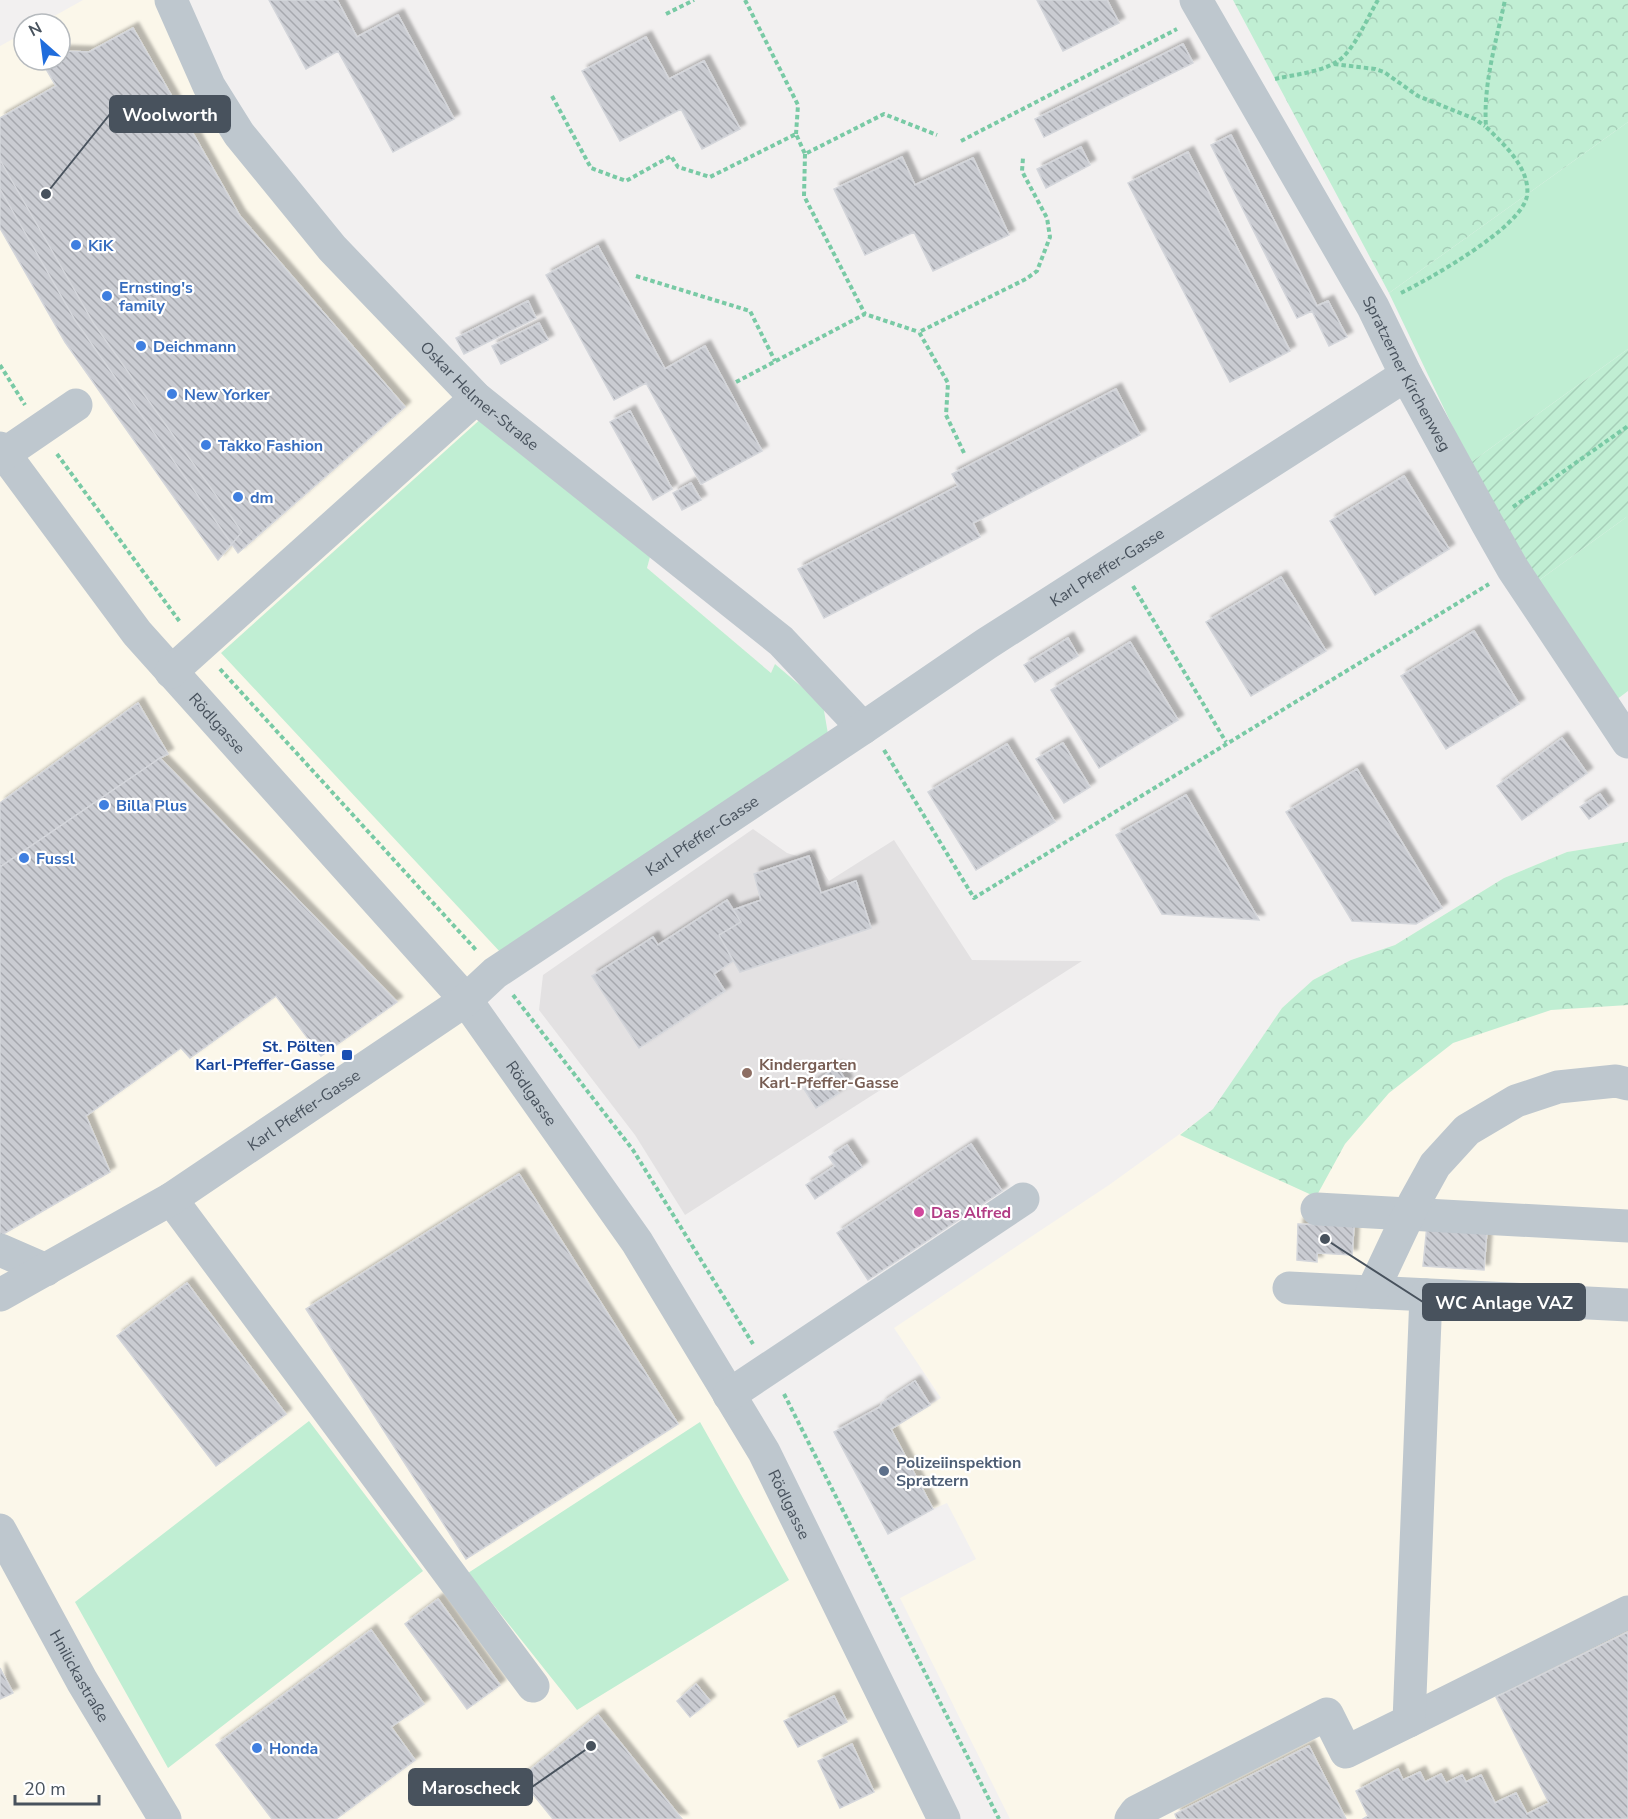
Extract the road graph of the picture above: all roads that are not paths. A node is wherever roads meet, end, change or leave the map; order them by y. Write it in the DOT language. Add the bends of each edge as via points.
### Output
graph roads {
  1 [pos="171,0"];
  2 [pos="1201,8"];
  3 [pos="1406,375"];
  4 [pos="476,398"];
  5 [pos="76,405"];
  6 [pos="1,453"];
  7 [pos="171,672"];
  8 [pos="863,728"];
  9 [pos="1628,742"];
  10 [pos="466,1000"];
  11 [pos="1628,1084"];
  12 [pos="171,1199"];
  13 [pos="1023,1199"];
  14 [pos="1317,1209"];
  15 [pos="1409,1215"];
  16 [pos="1628,1226"];
  17 [pos="0,1250"];
  18 [pos="46,1270"];
  19 [pos="1289,1288"];
  20 [pos="1372,1292"];
  21 [pos="0,1294"];
  22 [pos="1426,1295"];
  23 [pos="1628,1305"];
  24 [pos="729,1395"];
  25 [pos="1,1534"];
  26 [pos="1628,1612"];
  27 [pos="533,1686"];
  28 [pos="1408,1721"];
  29 [pos="165,1819"];
  30 [pos="944,1819"];
  31 [pos="1131,1819"];
  1 -- 4 [label="street, Oskar Helmer-Straße" via="209,86 238,134 332,248"];
  2 -- 3 [label="street, Spratzerner Kirchenweg" via="1373,307"];
  3 -- 8 [label="street, Karl Pfeffer-Gasse" via="986,644"];
  3 -- 9 [label="street, Spratzerner Kirchenweg" via="1514,568"];
  4 -- 7 [label="street"];
  4 -- 8 [label="street, Oskar Helmer-Straße" via="781,641"];
  5 -- 6 [label="street"];
  6 -- 7 [label="street, Rödlgasse"];
  7 -- 10 [label="street, Rödlgasse"];
  8 -- 10 [label="street, Karl Pfeffer-Gasse" via="495,972"];
  10 -- 12 [label="street, Karl Pfeffer-Gasse"];
  10 -- 24 [label="street, Rödlgasse" via="637,1242"];
  11 -- 15 [label="street" via="1616,1081 1558,1087 1516,1101 1467,1130 1435,1165"];
  12 -- 18 [label="street, Karl Pfeffer-Gasse"];
  12 -- 27 [label="street"];
  13 -- 24 [label="street"];
  14 -- 15 [label="street"];
  15 -- 16 [label="street"];
  15 -- 20 [label="street"];
  17 -- 18 [label="street"];
  18 -- 21 [label="street, Karl Pfeffer-Gasse"];
  19 -- 20 [label="street"];
  20 -- 22 [label="street"];
  22 -- 23 [label="street"];
  22 -- 28 [label="street"];
  24 -- 30 [label="street, Rödlgasse" via="764,1452"];
  25 -- 29 [label="street, Hnilickastraße" via="82,1681"];
  26 -- 28 [label="street"];
  28 -- 31 [label="street" via="1346,1752 1327,1714 1136,1812"];
}
